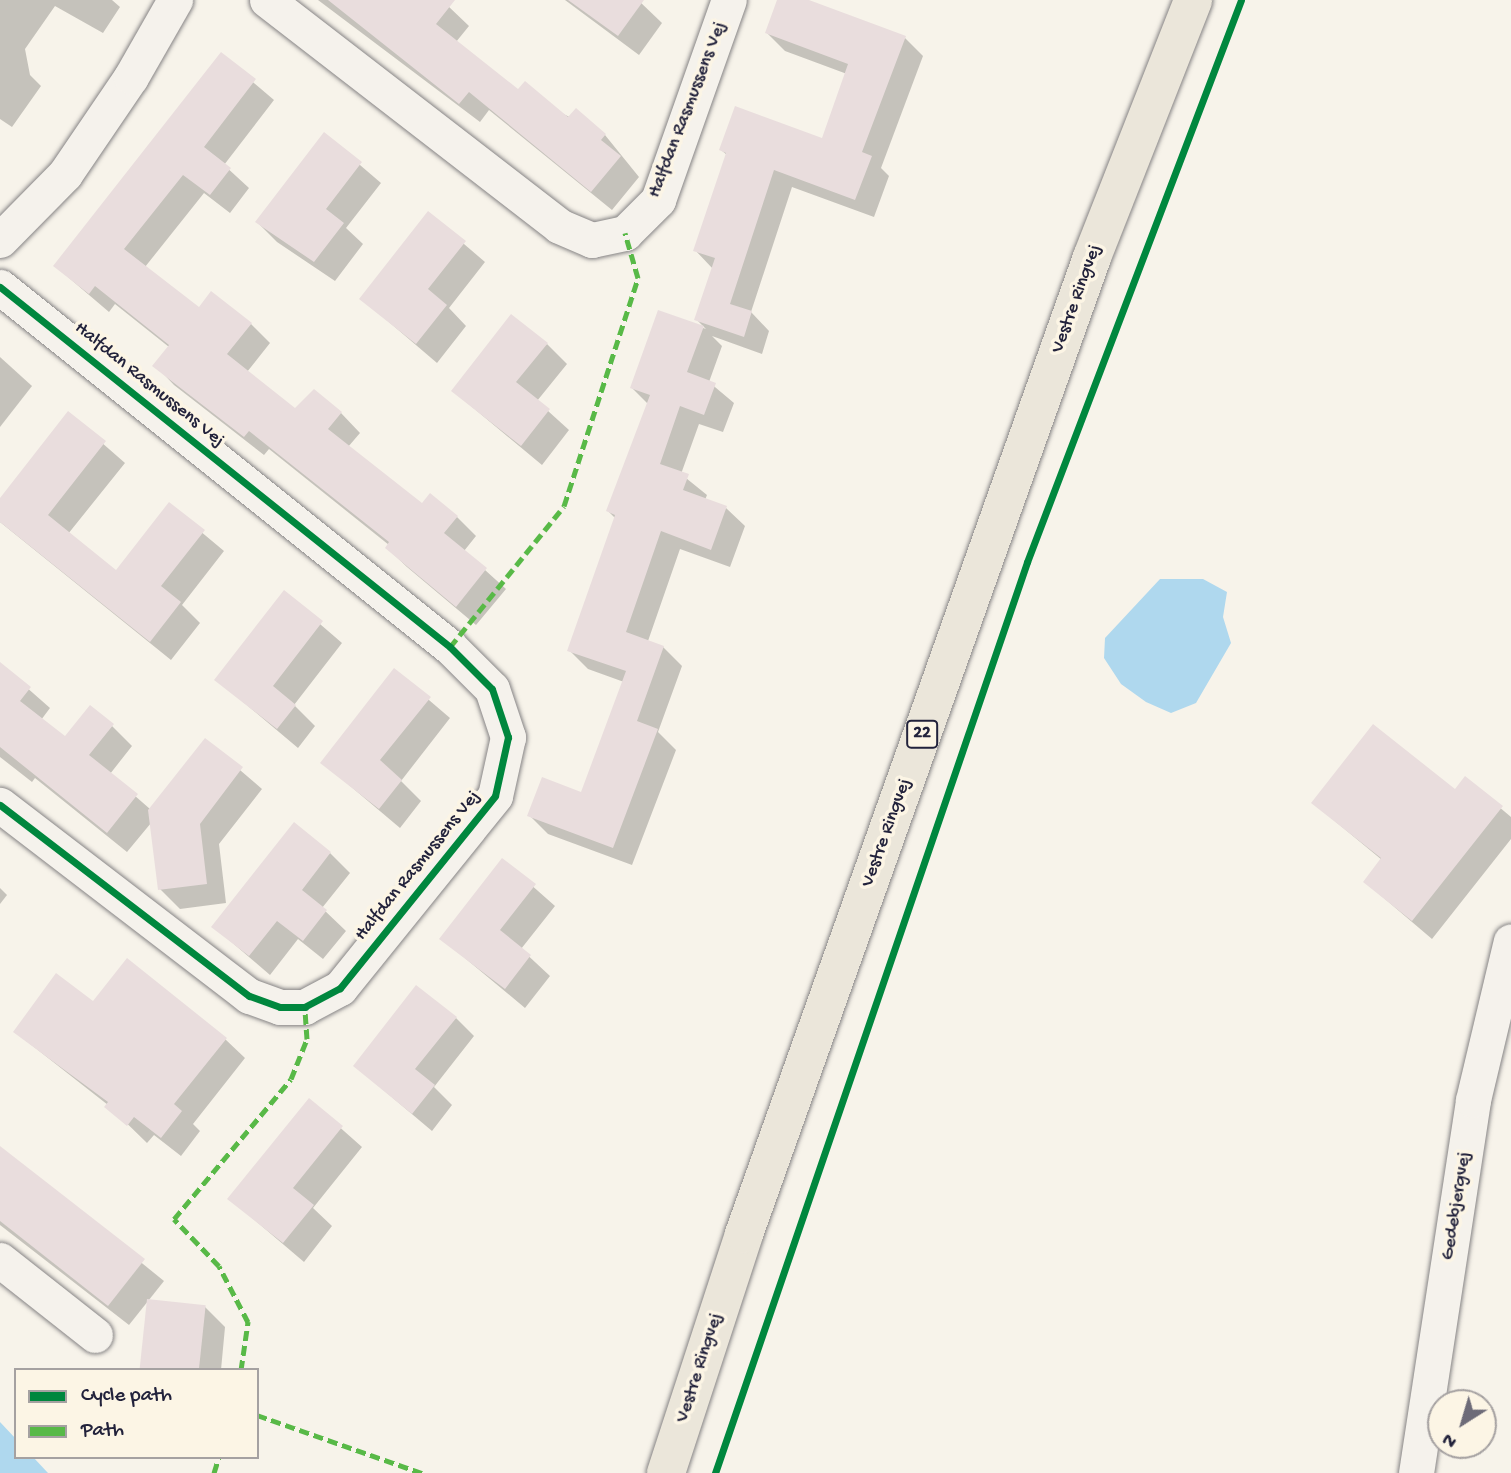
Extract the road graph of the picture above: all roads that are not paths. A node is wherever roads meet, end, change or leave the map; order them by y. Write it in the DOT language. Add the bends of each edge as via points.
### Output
graph roads {
  1 [pos="175,0"];
  2 [pos="267,0"];
  3 [pos="729,0"];
  4 [pos="1193,0"];
  5 [pos="0,240"];
  6 [pos="0,287"];
  7 [pos="0,805"];
  8 [pos="1511,941"];
  9 [pos="0,1260"];
  10 [pos="96,1335"];
  11 [pos="666,1473"];
  12 [pos="1416,1473"];
  1 -- 5 [label="street" via="131,77 65,174"];
  2 -- 3 [label="street, Halfdan Rasmussens Vej" via="559,226 592,240 625,233 658,200"];
  4 -- 11 [label="main road, Vestre Ringvej / 22" via="1087,270 749,1221"];
  6 -- 7 [label="street, Halfdan Rasmussens Vej" via="450,647 492,689 508,737 495,796 340,988 305,1007 280,1007 249,996"];
  8 -- 12 [label="street, Gedebjergvej" via="1473,1100"];
  9 -- 10 [label="street"];
}
